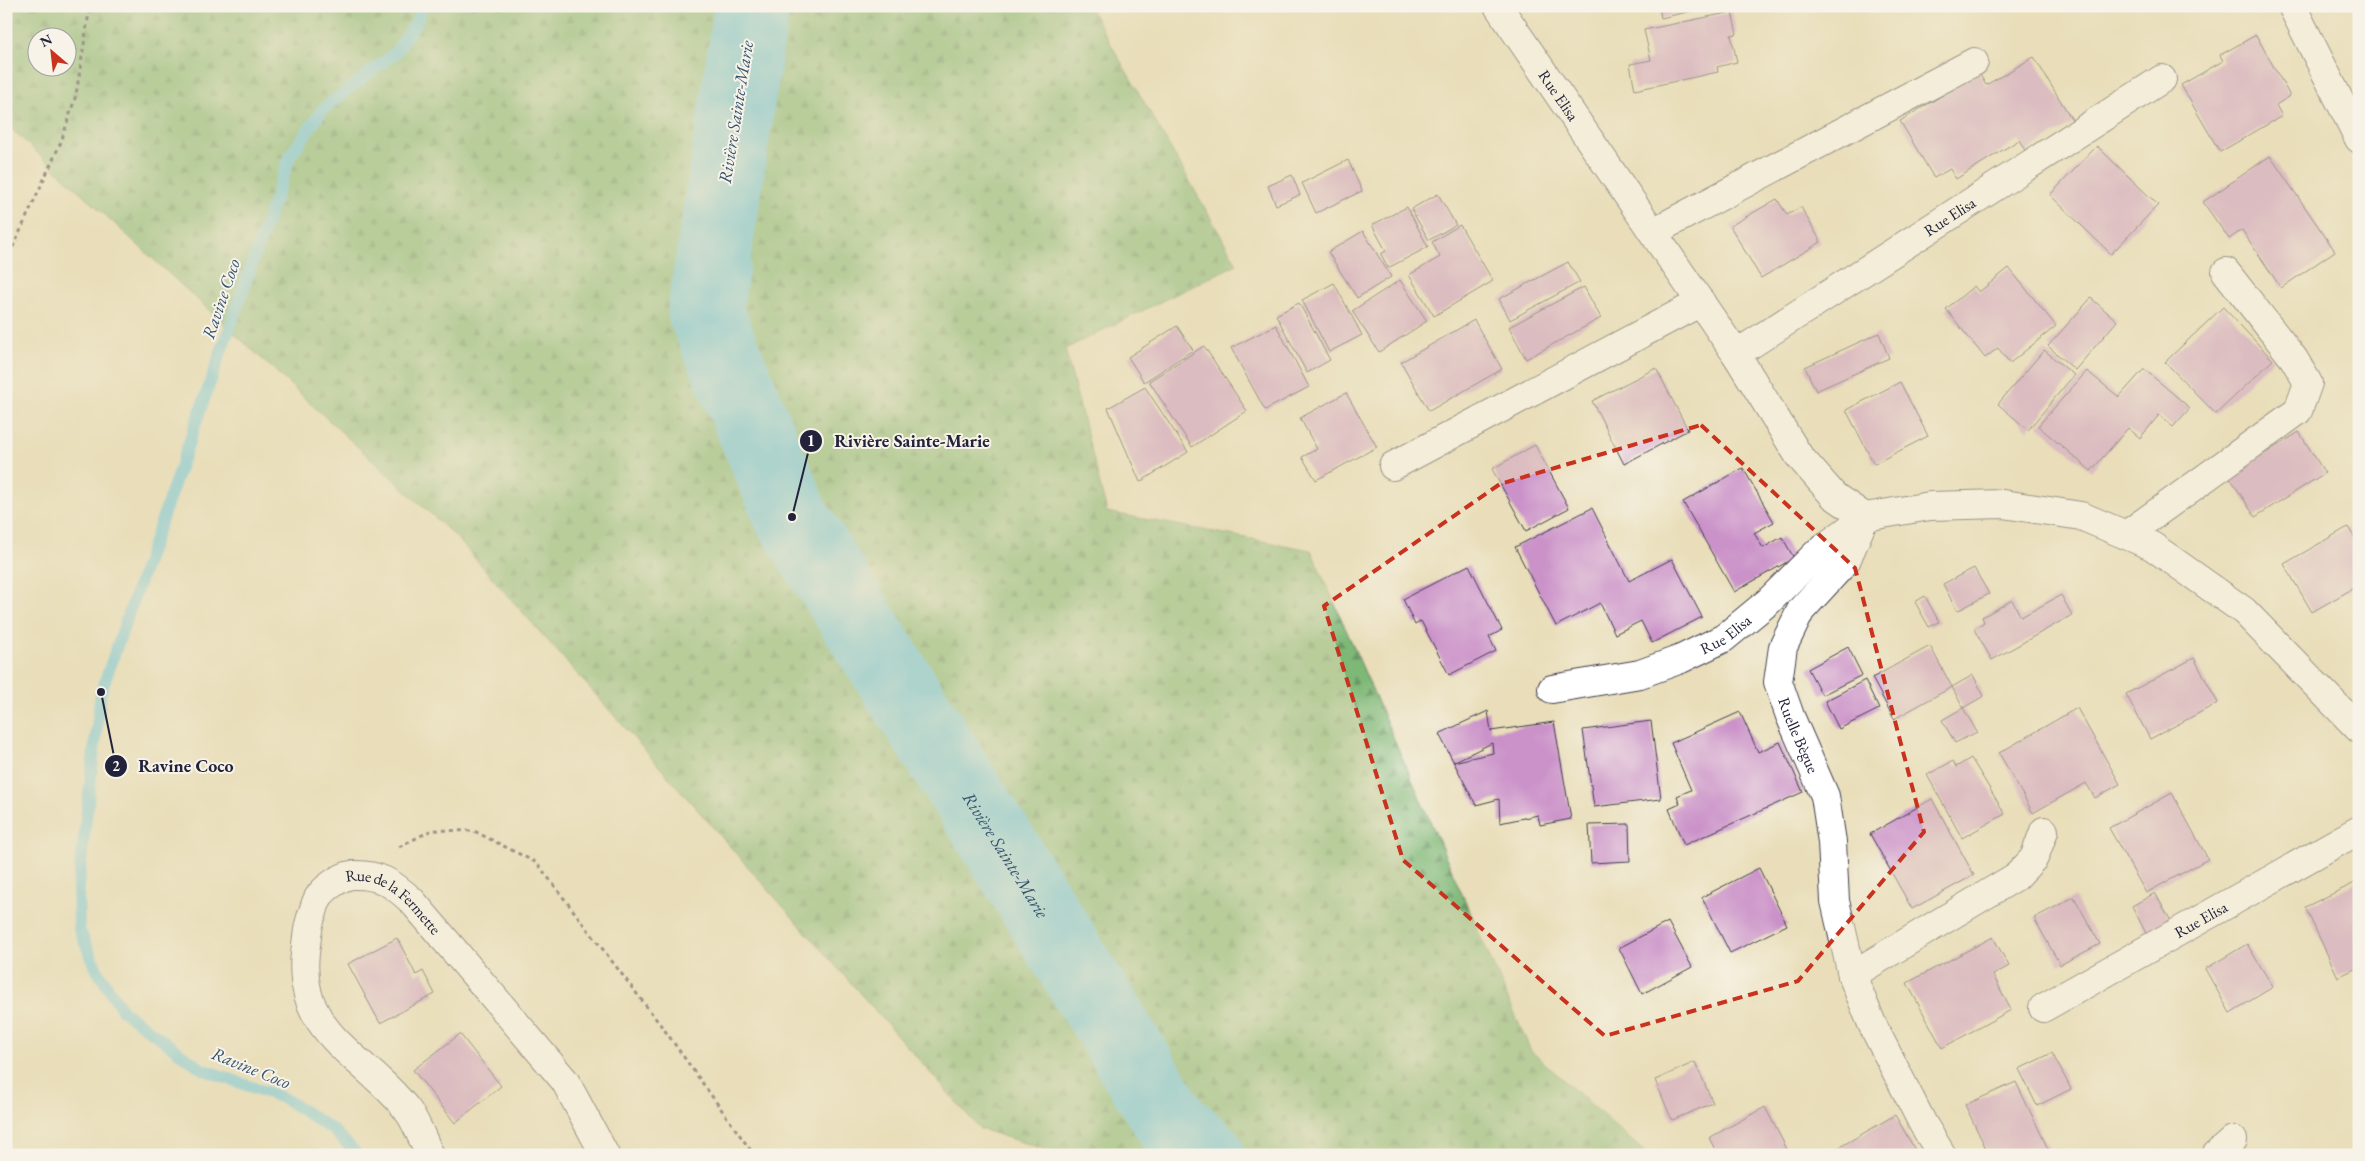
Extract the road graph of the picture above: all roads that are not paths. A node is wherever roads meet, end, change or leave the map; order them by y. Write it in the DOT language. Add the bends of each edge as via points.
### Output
graph roads {
  1 [pos="1498,6"];
  2 [pos="2292,6"];
  3 [pos="1974,62"];
  4 [pos="2162,79"];
  5 [pos="2359,139"];
  6 [pos="1653,232"];
  7 [pos="2226,272"];
  8 [pos="1701,302"];
  9 [pos="1736,354"];
  10 [pos="1393,466"];
  11 [pos="1865,517"];
  12 [pos="2126,535"];
  13 [pos="1552,689"];
  14 [pos="2357,723"];
  15 [pos="2359,830"];
  16 [pos="2044,831"];
  17 [pos="1852,975"];
  18 [pos="2043,1008"];
  19 [pos="430,1155"];
  20 [pos="605,1155"];
  21 [pos="1942,1155"];
  1 -- 6 [label="street, Rue Elisa"];
  2 -- 5 [label="street"];
  3 -- 6 [label="street"];
  4 -- 9 [label="street, Rue Elisa"];
  6 -- 8 [label="street, Rue Elisa"];
  7 -- 12 [label="street" via="2294,359 2308,383 2298,410"];
  8 -- 9 [label="street, Rue Elisa"];
  8 -- 10 [label="street"];
  9 -- 11 [label="street, Rue Elisa" via="1799,456 1834,496"];
  11 -- 12 [label="street, Rue Elisa" via="1930,506 2002,504 2081,516"];
  11 -- 13 [label="street, Rue Elisa" via="1819,551 1769,601 1724,638 1640,674"];
  11 -- 17 [label="street, Ruelle Bègue" via="1846,561 1801,610 1783,647 1778,682 1825,796 1832,842 1835,901"];
  12 -- 14 [label="street, Rue Elisa" via="2152,546 2244,611"];
  15 -- 18 [label="street, Rue Elisa"];
  16 -- 17 [label="street" via="2034,858 2017,876"];
  17 -- 21 [label="street, Ruelle Bègue" via="1872,1024"];
  19 -- 20 [label="street, Rue de la Fermette" via="409,1112 332,1038 315,1014 307,992 303,968 308,923 318,897 344,876 366,874 389,882 412,901 565,1081"];
}
